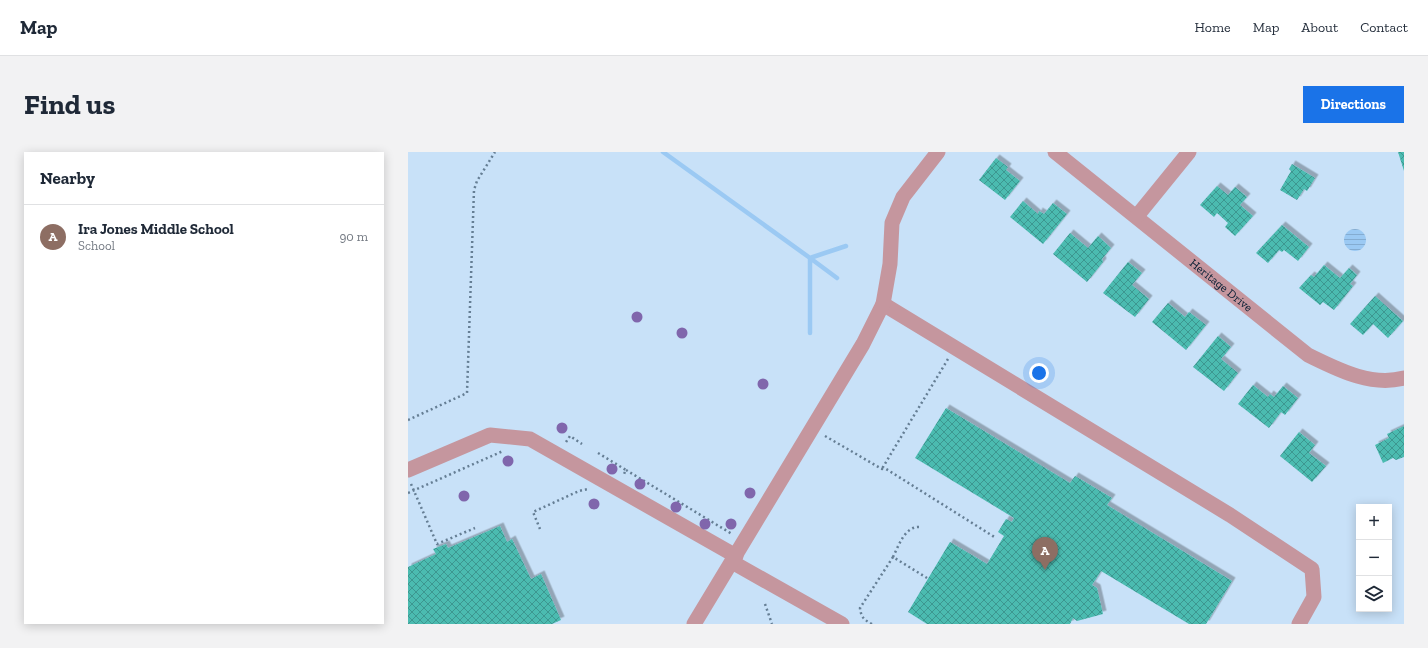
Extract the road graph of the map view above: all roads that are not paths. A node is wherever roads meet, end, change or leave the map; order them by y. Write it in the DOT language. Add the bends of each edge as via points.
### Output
graph roads {
  1 [pos="938,152"];
  2 [pos="1055,152"];
  3 [pos="1189,152"];
  4 [pos="1137,216"];
  5 [pos="883,304"];
  6 [pos="1404,378"];
  7 [pos="408,470"];
  8 [pos="734,559"];
  9 [pos="694,624"];
  10 [pos="842,624"];
  11 [pos="1299,624"];
  1 -- 5 [label="street" via="903,197 892,223 890,264"];
  2 -- 4 [label="street, Heritage Drive"];
  3 -- 4 [label="street"];
  4 -- 6 [label="street, Heritage Drive" via="1308,354 1337,369 1367,379"];
  5 -- 8 [label="street" via="863,344"];
  5 -- 11 [label="street" via="1230,515 1312,569 1314,597"];
  7 -- 8 [label="street" via="490,435 530,439"];
  8 -- 9 [label="street"];
  8 -- 10 [label="street"];
}
